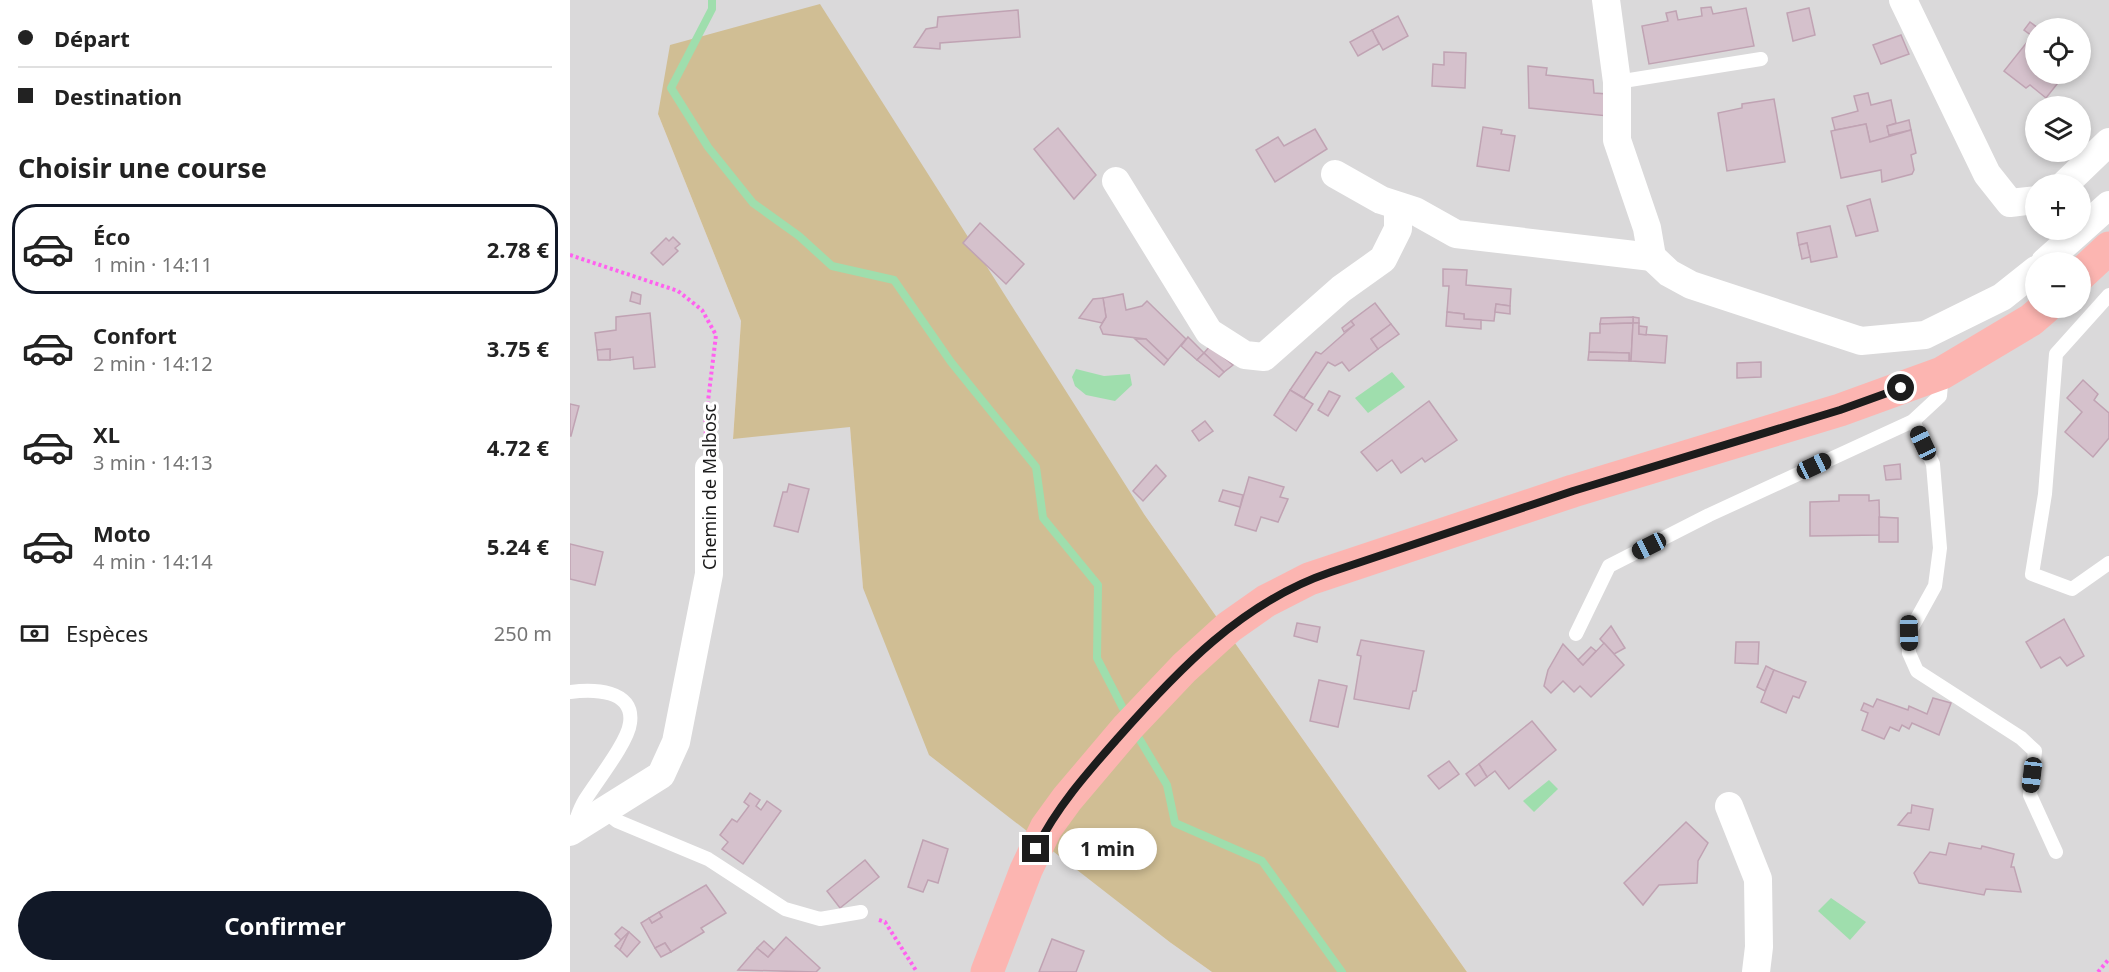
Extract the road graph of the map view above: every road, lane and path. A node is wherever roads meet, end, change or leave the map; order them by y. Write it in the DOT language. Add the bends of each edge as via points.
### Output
graph roads {
  1 [pos="1606,0"];
  2 [pos="1903,0"];
  3 [pos="1761,59"];
  4 [pos="1617,82"];
  5 [pos="2109,142"];
  6 [pos="1335,174"];
  7 [pos="2075,174"];
  8 [pos="1116,181"];
  9 [pos="2025,201"];
  10 [pos="2109,205"];
  11 [pos="1398,207"];
  12 [pos="2109,248"];
  13 [pos="2055,252"];
  14 [pos="570,255"];
  15 [pos="1652,257"];
  16 [pos="2091,265"];
  17 [pos="2025,279"];
  18 [pos="2109,295"];
  19 [pos="2033,318"];
  20 [pos="1942,373"];
  21 [pos="1912,421"];
  22 [pos="709,468"];
  23 [pos="2109,563"];
  24 [pos="1576,634"];
  25 [pos="570,692"];
  26 [pos="1729,806"];
  27 [pos="604,812"];
  28 [pos="571,831"];
  29 [pos="2056,852"];
  30 [pos="861,912"];
  31 [pos="2109,959"];
  32 [pos="917,972"];
  33 [pos="987,972"];
  34 [pos="1756,972"];
  35 [pos="2098,972"];
  1 -- 4 [label="street"];
  2 -- 9 [label="street" via="1987,174 2010,203"];
  3 -- 4 [label="lane"];
  4 -- 15 [label="street" via="1617,140 1647,228"];
  5 -- 7 [label="street"];
  6 -- 11 [label="street"];
  8 -- 11 [label="street" via="1209,332 1245,356 1264,357 1341,289 1383,259 1398,229"];
  10 -- 13 [label="street"];
  11 -- 15 [label="street" via="1415,211 1456,234"];
  12 -- 16 [label="main road"];
  14 -- 22 [label="path, Chemin de Malbosc" via="678,291 702,310 716,335 705,426"];
  15 -- 17 [label="street" via="1669,273 1691,285 1861,341 1925,335 2002,297"];
  18 -- 23 [label="lane" via="2056,354 2045,494 2032,574 2072,589"];
  19 -- 20 [label="main road"];
  20 -- 21 [label="lane" via="1941,396"];
  20 -- 33 [label="main road" via="1840,410 1573,491 1309,579 1266,601 1203,650 1128,727 1046,828"];
  21 -- 24 [label="lane" via="1709,515 1609,567"];
  21 -- 29 [label="lane" via="1932,464 1940,548 1935,586 1909,633 1909,654 1917,671 2021,738 2034,751 2030,795"];
  22 -- 27 [label="street, Chemin de Malbosc" via="709,574 676,742 661,775"];
  25 -- 28 [label="lane" via="612,692 628,707 630,723"];
  26 -- 34 [label="street" via="1758,879"];
  27 -- 28 [label="street, Chemin de Malbosc"];
  27 -- 30 [label="lane" via="708,860 784,909 820,920"];
  30 -- 32 [label="path" via="885,922"];
  31 -- 35 [label="path"];
}
